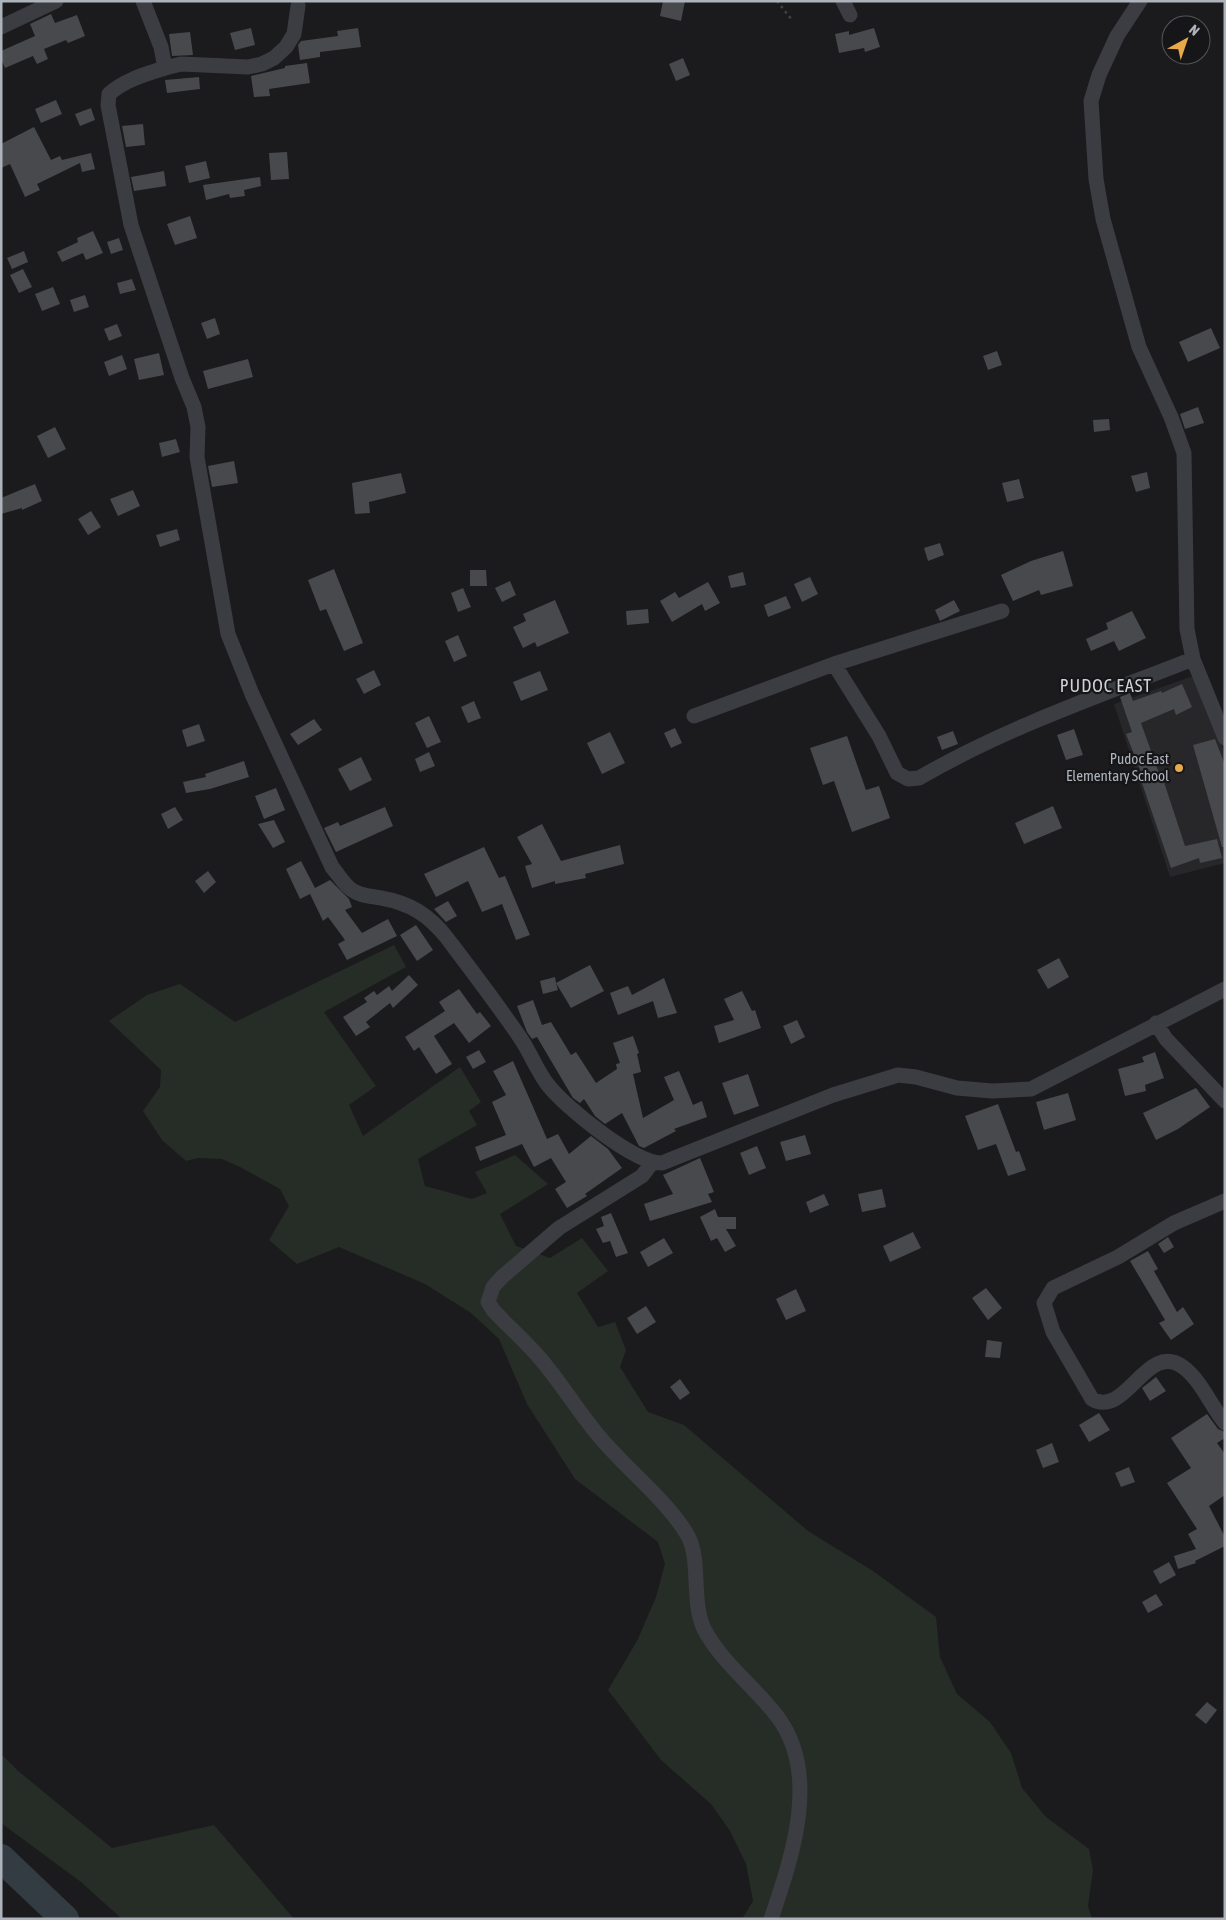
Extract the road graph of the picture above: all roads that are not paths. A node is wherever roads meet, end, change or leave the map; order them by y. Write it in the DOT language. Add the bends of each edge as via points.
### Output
graph roads {
  1 [pos="56,1"];
  2 [pos="143,1"];
  3 [pos="843,1"];
  4 [pos="1140,1"];
  5 [pos="298,6"];
  6 [pos="850,15"];
  7 [pos="1,27"];
  8 [pos="164,68"];
  9 [pos="1002,611"];
  10 [pos="1193,659"];
  11 [pos="834,664"];
  12 [pos="694,716"];
  13 [pos="1225,738"];
  14 [pos="1225,989"];
  15 [pos="1156,1023"];
  16 [pos="1225,1101"];
  17 [pos="652,1163"];
  18 [pos="1225,1201"];
  19 [pos="1225,1423"];
  20 [pos="771,1919"];
  1 -- 7 [label="street"];
  2 -- 8 [label="street" via="161,47"];
  3 -- 6 [label="street"];
  4 -- 10 [label="street" via="1116,36 1091,102 1096,179 1103,220 1139,347 1184,453 1187,628"];
  5 -- 8 [label="street" via="294,34 274,58 262,64 248,67 181,64"];
  8 -- 17 [label="street" via="116,88 109,94 108,105 131,225 194,407 198,427 197,457 219,574 222,608 228,634 252,694 332,867 350,890 414,907 428,917 494,1001 549,1087 595,1128"];
  9 -- 11 [label="street"];
  10 -- 11 [label="street" via="1052,714 919,778 908,779 897,773 879,736"];
  10 -- 13 [label="street"];
  11 -- 12 [label="street"];
  14 -- 15 [label="street"];
  15 -- 16 [label="street" via="1166,1039"];
  15 -- 17 [label="street" via="1031,1089 992,1091 957,1088 898,1075 734,1132 676,1158"];
  17 -- 20 [label="street" via="642,1176 559,1228 502,1277 493,1287 488,1302 539,1357 598,1435 689,1538 696,1600 704,1628 723,1658 778,1717 792,1743 800,1772 801,1806"];
  18 -- 19 [label="street" via="1174,1223 1118,1256 1053,1288 1044,1303 1053,1332 1092,1399 1098,1403 1110,1402 1150,1368 1164,1361 1171,1362 1185,1368"];
}
